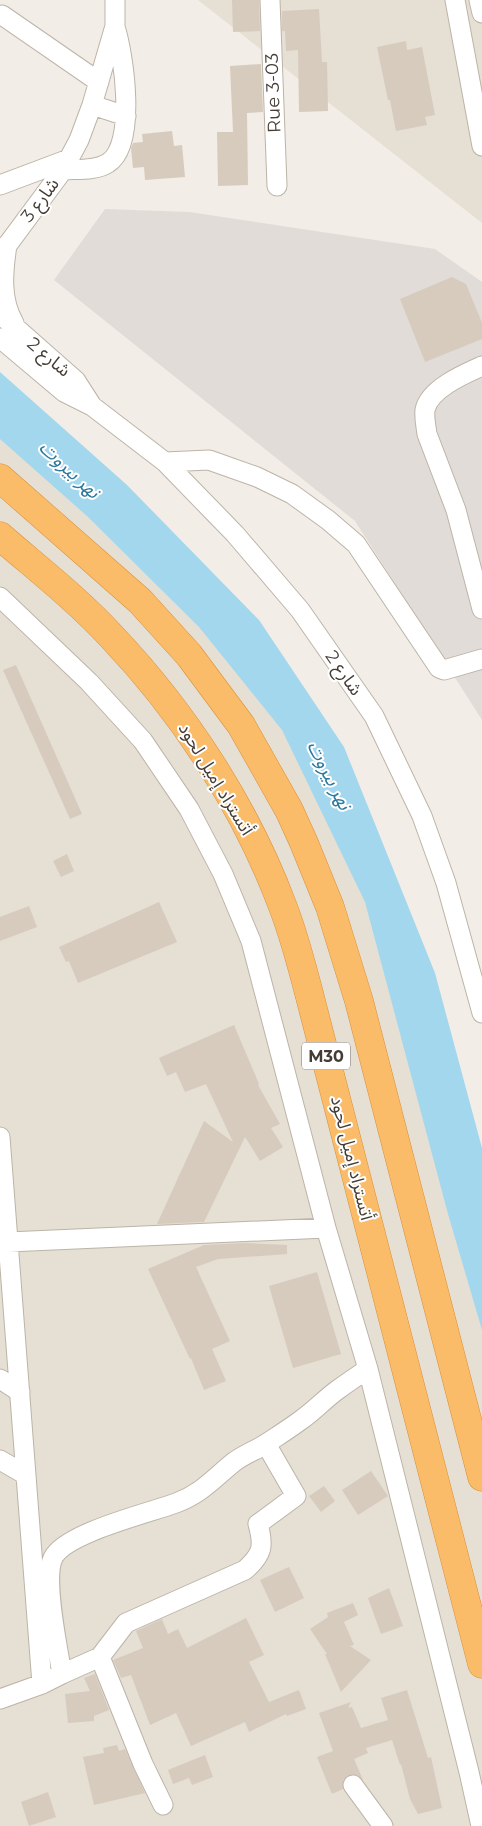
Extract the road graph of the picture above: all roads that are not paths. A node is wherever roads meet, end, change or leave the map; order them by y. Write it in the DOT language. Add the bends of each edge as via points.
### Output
graph roads {
  1 [pos="115,0"];
  2 [pos="270,0"];
  3 [pos="455,0"];
  4 [pos="480,0"];
  5 [pos="482,13"];
  6 [pos="2,15"];
  7 [pos="115,26"];
  8 [pos="474,51"];
  9 [pos="99,82"];
  10 [pos="92,105"];
  11 [pos="126,116"];
  12 [pos="482,146"];
  13 [pos="66,164"];
  14 [pos="0,186"];
  15 [pos="277,186"];
  16 [pos="5,246"];
  17 [pos="0,314"];
  18 [pos="22,334"];
  19 [pos="0,338"];
  20 [pos="482,366"];
  21 [pos="92,406"];
  22 [pos="165,462"];
  23 [pos="0,478"];
  24 [pos="0,536"];
  25 [pos="0,597"];
  26 [pos="482,609"];
  27 [pos="482,659"];
  28 [pos="482,1013"];
  29 [pos="0,1137"];
  30 [pos="326,1228"];
  31 [pos="8,1242"];
  32 [pos="368,1369"];
  33 [pos="0,1379"];
  34 [pos="20,1392"];
  35 [pos="266,1444"];
  36 [pos="0,1460"];
  37 [pos="26,1475"];
  38 [pos="482,1477"];
  39 [pos="100,1657"];
  40 [pos="482,1664"];
  41 [pos="62,1674"];
  42 [pos="42,1684"];
  43 [pos="0,1699"];
  44 [pos="352,1785"];
  45 [pos="162,1805"];
  46 [pos="383,1826"];
  47 [pos="481,1826"];
  1 -- 7 [label="street, شارع 3"];
  2 -- 15 [label="street, Rue 3-03"];
  3 -- 8 [label="street"];
  4 -- 5 [label="street"];
  6 -- 9 [label="street"];
  7 -- 9 [label="street, شارع 3"];
  7 -- 11 [label="street, شارع 3" via="121,50"];
  8 -- 12 [label="street"];
  9 -- 10 [label="street, شارع 3"];
  10 -- 11 [label="street"];
  10 -- 13 [label="street, شارع 3"];
  11 -- 13 [label="street, شارع 3" via="120,149 108,164 99,167"];
  13 -- 14 [label="street"];
  13 -- 16 [label="street, شارع 3"];
  16 -- 18 [label="street" via="4,302"];
  17 -- 18 [label="street, شارع 2"];
  18 -- 21 [label="street, شارع 2" via="76,381"];
  19 -- 21 [label="street, شارع 2" via="64,392"];
  20 -- 26 [label="street" via="448,383 433,396 425,408 424,419 463,533"];
  21 -- 22 [label="street, شارع 2"];
  22 -- 27 [label="street" via="208,460 257,477 292,494 356,544 439,668 444,670"];
  22 -- 28 [label="street, شارع 2" via="235,534 300,610 374,716 422,816 446,883"];
  23 -- 38 [label="highway, M30" via="163,625 240,725 289,810 330,907 359,1001"];
  24 -- 40 [label="highway, أتستراد إميل لحود / M30" via="83,607 163,696 225,788 283,906 312,1001"];
  25 -- 30 [label="street" via="89,682 143,742 189,809 223,874 251,941"];
  29 -- 31 [label="street"];
  30 -- 31 [label="street"];
  30 -- 32 [label="street"];
  31 -- 34 [label="street"];
  32 -- 35 [label="street"];
  32 -- 47 [label="street"];
  33 -- 34 [label="street"];
  34 -- 37 [label="street"];
  35 -- 39 [label="street" via="296,1496 258,1524 263,1542 254,1562 245,1570 126,1623"];
  35 -- 41 [label="street" via="235,1462 196,1494 102,1527 59,1550 50,1566 49,1576"];
  36 -- 37 [label="street"];
  37 -- 42 [label="street"];
  39 -- 41 [label="street"];
  39 -- 45 [label="street"];
  41 -- 42 [label="street"];
  42 -- 43 [label="street"];
  44 -- 46 [label="street"];
}
